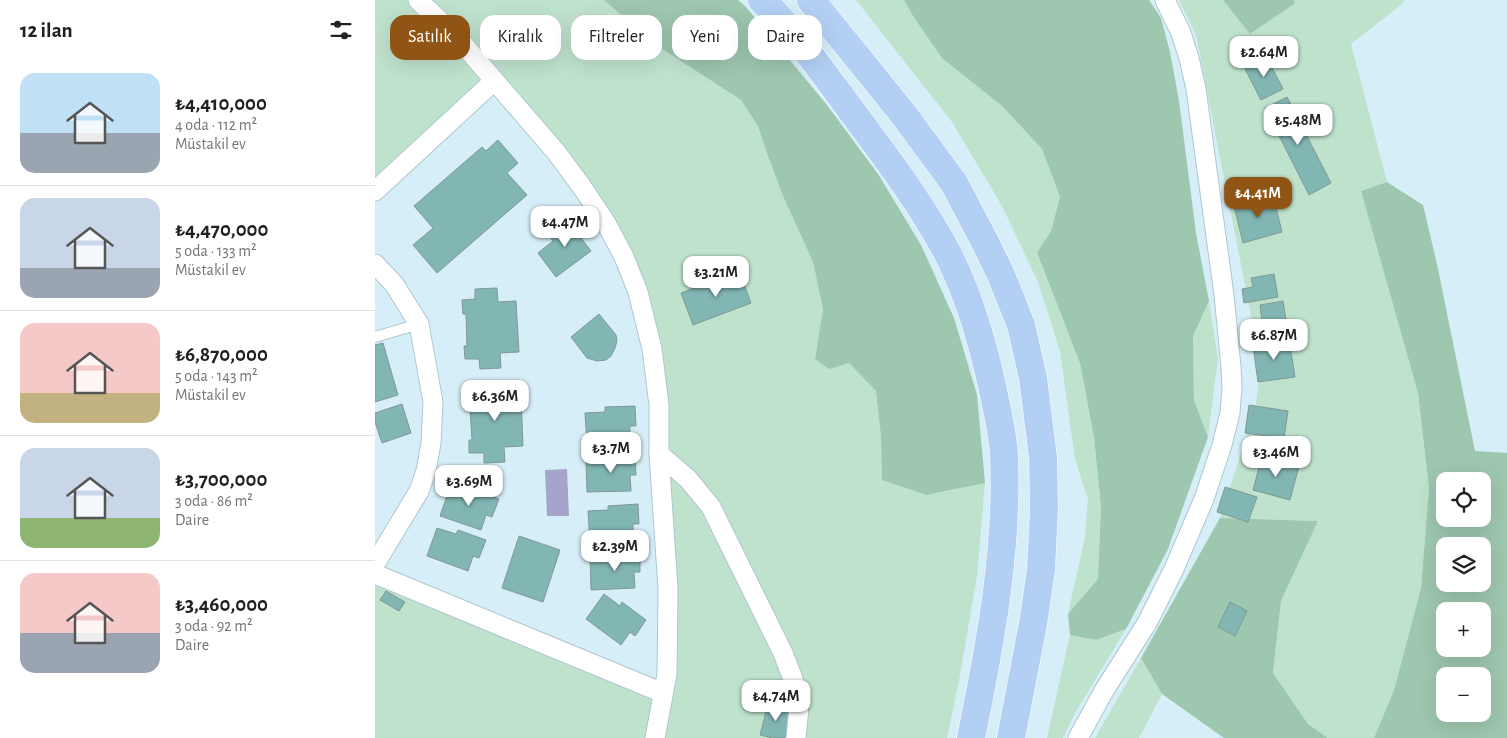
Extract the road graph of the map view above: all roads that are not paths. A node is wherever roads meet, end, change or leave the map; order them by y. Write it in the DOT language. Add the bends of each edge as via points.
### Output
graph roads {
  1 [pos="418,0"];
  2 [pos="762,0"];
  3 [pos="811,0"];
  4 [pos="827,0"];
  5 [pos="1165,0"];
  6 [pos="833,26"];
  7 [pos="494,81"];
  8 [pos="375,190"];
  9 [pos="375,264"];
  10 [pos="419,324"];
  11 [pos="375,337"];
  12 [pos="659,454"];
  13 [pos="375,564"];
  14 [pos="375,574"];
  15 [pos="663,693"];
  16 [pos="655,738"];
  17 [pos="796,738"];
  18 [pos="971,738"];
  19 [pos="1011,738"];
  20 [pos="1078,738"];
  1 -- 7 [label="street" via="457,37"];
  2 -- 18 [label="main road" via="795,37 891,164 949,256 977,324 1004,453 1005,499 996,604"];
  3 -- 6 [label="main road"];
  4 -- 6 [label="street"];
  5 -- 20 [label="street" via="1181,33 1196,89 1230,349 1230,413 1203,499 1174,569 1147,623"];
  6 -- 19 [label="main road" via="954,183 1001,275 1028,351 1043,457 1044,509 1035,615"];
  7 -- 8 [label="street"];
  7 -- 12 [label="street" via="582,186 624,257 638,292 652,349 659,405"];
  9 -- 10 [label="street" via="394,284"];
  10 -- 11 [label="lane"];
  10 -- 13 [label="street" via="433,402 431,443 419,491"];
  12 -- 15 [label="street" via="669,589 667,674"];
  12 -- 17 [label="street" via="711,507 783,653 799,707"];
  14 -- 15 [label="street"];
  15 -- 16 [label="street"];
}
